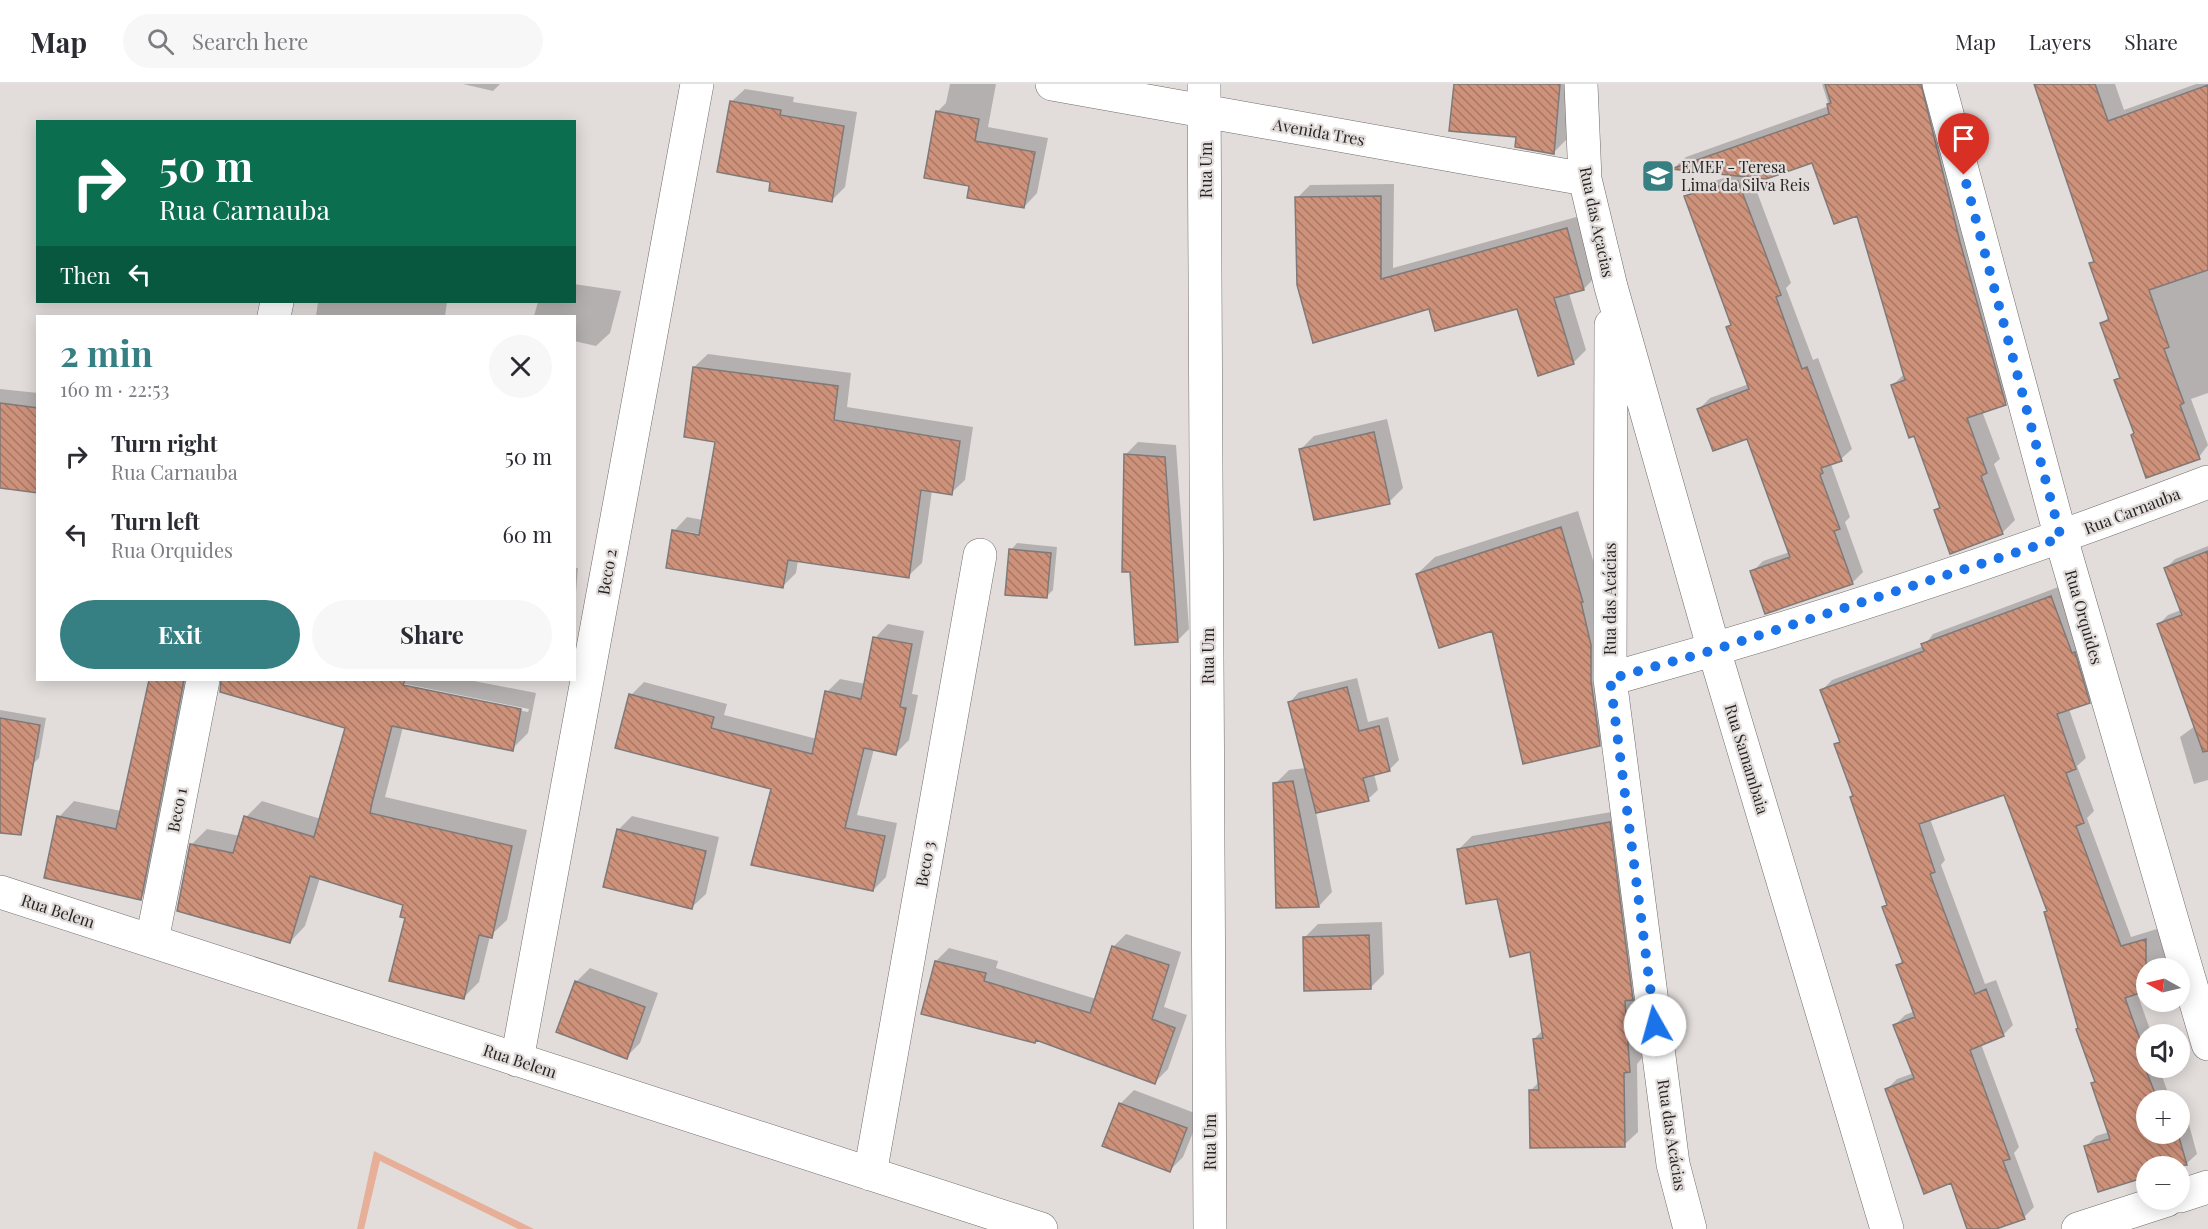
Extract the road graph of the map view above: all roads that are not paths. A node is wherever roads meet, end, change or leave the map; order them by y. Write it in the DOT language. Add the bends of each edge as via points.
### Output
graph roads {
  1 [pos="697,84"];
  2 [pos="1052,84"];
  3 [pos="1581,84"];
  4 [pos="1939,84"];
  5 [pos="1205,98"];
  6 [pos="1585,179"];
  7 [pos="1611,287"];
  8 [pos="2208,482"];
  9 [pos="2061,538"];
  10 [pos="980,555"];
  11 [pos="1714,650"];
  12 [pos="1610,679"];
  13 [pos="203,681"];
  14 [pos="0,892"];
  15 [pos="152,941"];
  16 [pos="2208,1044"];
  17 [pos="517,1060"];
  18 [pos="870,1174"];
  19 [pos="2208,1187"];
  20 [pos="2190,1193"];
  21 [pos="2136,1210"];
  22 [pos="1041,1229"];
  23 [pos="1210,1229"];
  24 [pos="1690,1229"];
  25 [pos="1887,1229"];
  26 [pos="2078,1229"];
  1 -- 17 [label="street, Beco 2"];
  2 -- 5 [label="street, Avenida Tres"];
  3 -- 6 [label="street, Rua das Açacias"];
  4 -- 9 [label="street, Rua Orquides"];
  5 -- 6 [label="street, Avenida Tres"];
  5 -- 23 [label="street, Rua Um"];
  6 -- 7 [label="street, Rua das Açacias"];
  7 -- 11 [label="street, Rua Samambaia"];
  7 -- 12 [label="street, Rua das Acácias"];
  8 -- 9 [label="street, Rua Carnauba"];
  9 -- 11 [label="street, Rua Carnauba"];
  9 -- 16 [label="street, Rua Orquides"];
  10 -- 18 [label="street, Beco 3"];
  11 -- 12 [label="street, Rua Carnauba"];
  11 -- 25 [label="street, Rua Samambaia"];
  12 -- 24 [label="street, Rua das Acácias" via="1674,1164"];
  13 -- 15 [label="street, Beco 1"];
  14 -- 15 [label="street, Rua Belem"];
  15 -- 17 [label="street, Rua Belem"];
  17 -- 18 [label="street, Rua Belem"];
  18 -- 22 [label="street, Rua Belem"];
  19 -- 20 [label="street"];
  21 -- 26 [label="street"];
}
